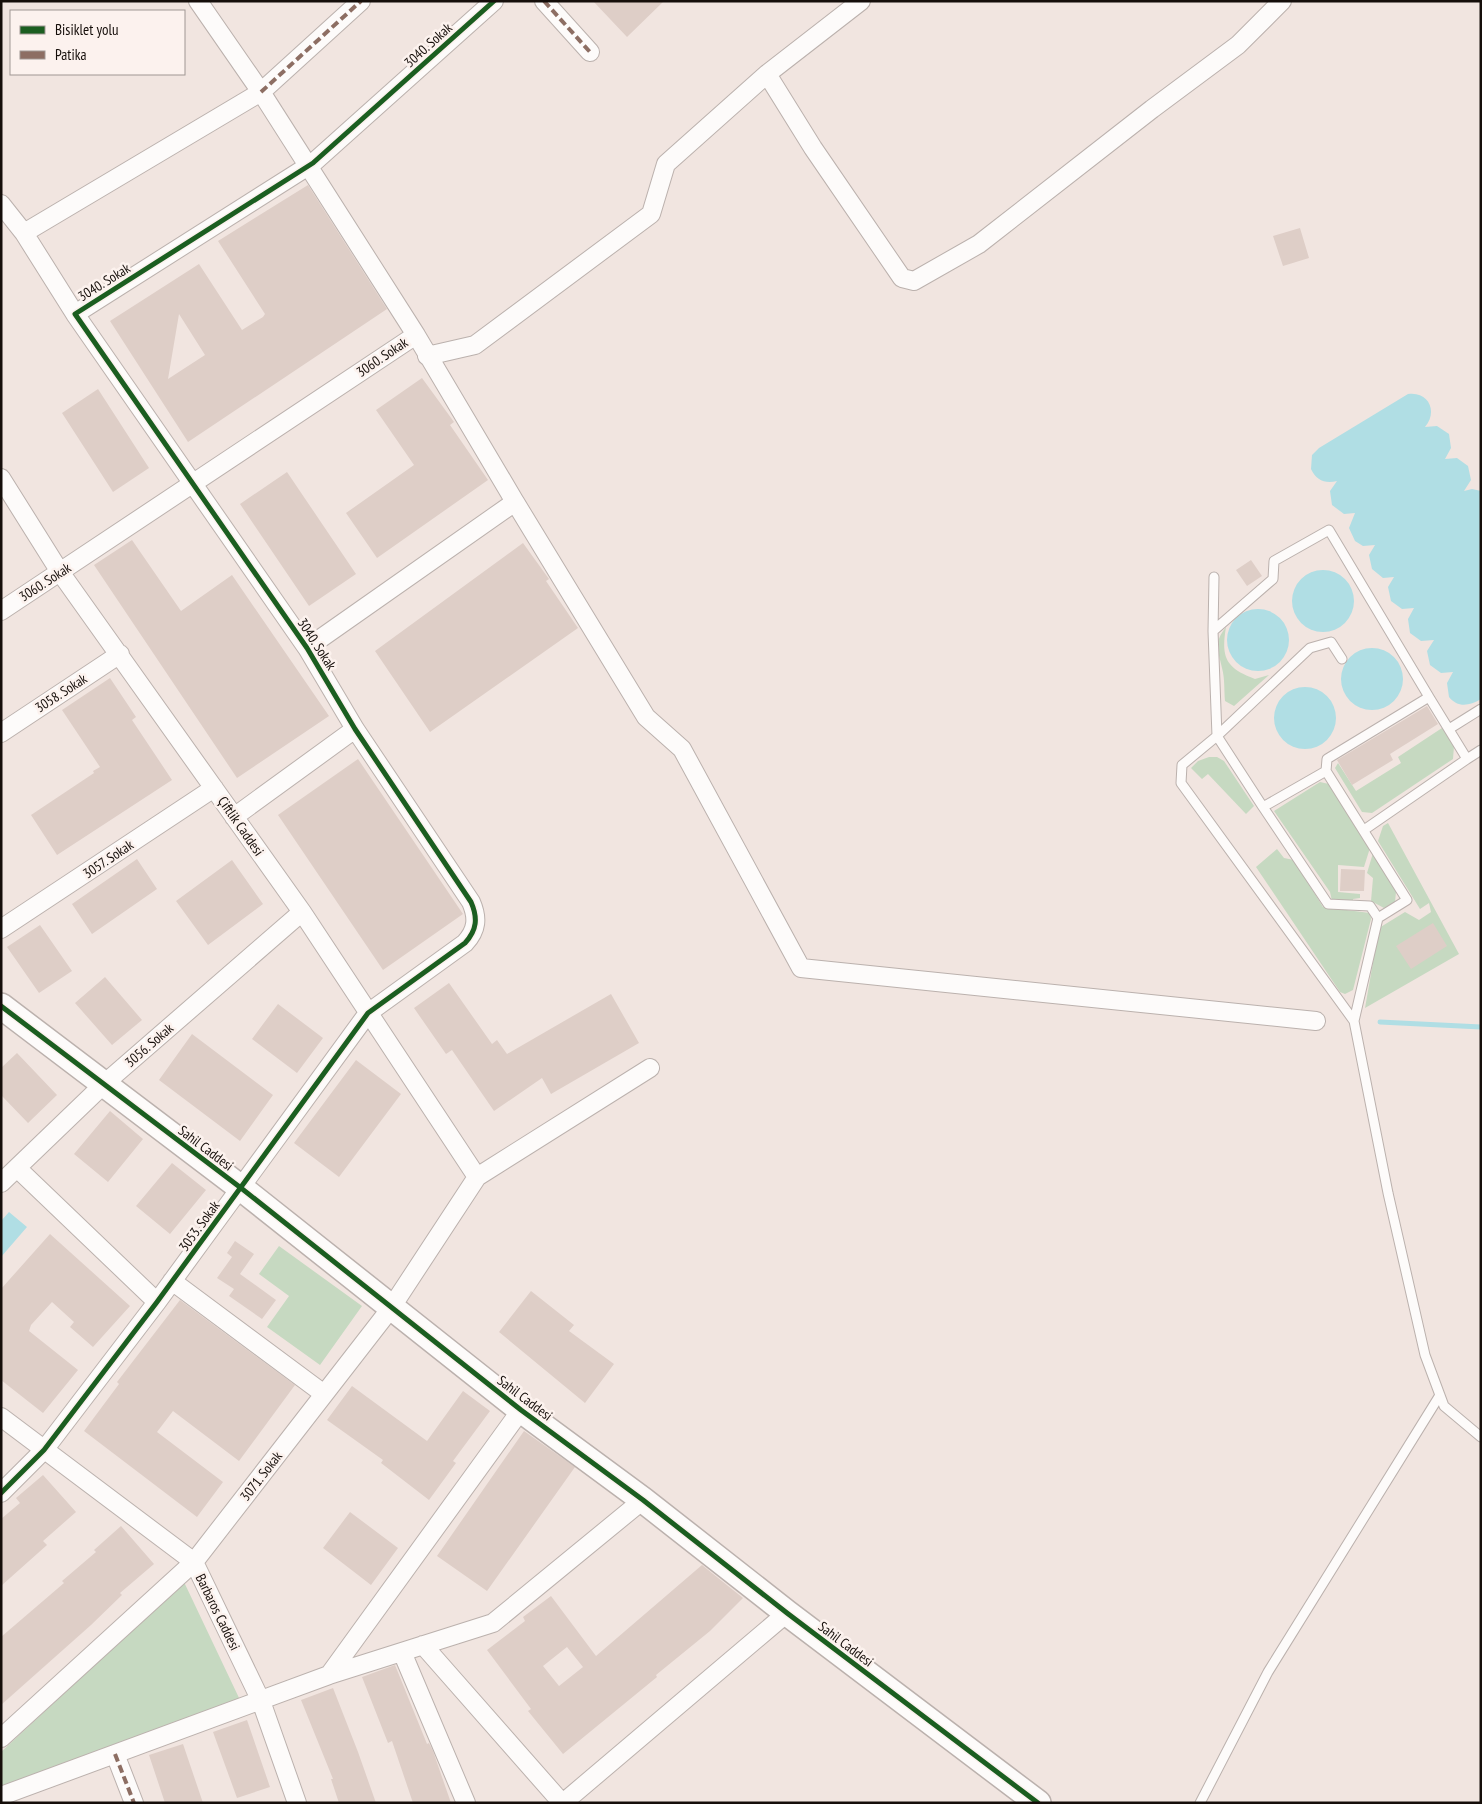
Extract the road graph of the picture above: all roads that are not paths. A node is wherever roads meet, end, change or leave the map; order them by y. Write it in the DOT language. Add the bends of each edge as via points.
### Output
graph roads {
  1 [pos="198,1"];
  2 [pos="361,1"];
  3 [pos="494,1"];
  4 [pos="544,1"];
  5 [pos="861,1"];
  6 [pos="1282,1"];
  7 [pos="590,52"];
  8 [pos="767,74"];
  9 [pos="261,92"];
  10 [pos="307,167"];
  11 [pos="1,204"];
  12 [pos="24,233"];
  13 [pos="75,314"];
  14 [pos="416,335"];
  15 [pos="427,356"];
  16 [pos="1,478"];
  17 [pos="191,484"];
  18 [pos="515,502"];
  19 [pos="60,572"];
  20 [pos="1214,577"];
  21 [pos="1,610"];
  22 [pos="1214,631"];
  23 [pos="307,648"];
  24 [pos="120,654"];
  25 [pos="1342,659"];
  26 [pos="1429,698"];
  27 [pos="1481,709"];
  28 [pos="355,729"];
  29 [pos="1449,729"];
  30 [pos="1,732"];
  31 [pos="1217,736"];
  32 [pos="1481,750"];
  33 [pos="1467,759"];
  34 [pos="1326,771"];
  35 [pos="214,788"];
  36 [pos="1263,807"];
  37 [pos="234,817"];
  38 [pos="1364,830"];
  39 [pos="302,912"];
  40 [pos="1378,918"];
  41 [pos="1,929"];
  42 [pos="1,1006"];
  43 [pos="368,1013"];
  44 [pos="1316,1021"];
  45 [pos="1354,1021"];
  46 [pos="650,1068"];
  47 [pos="104,1084"];
  48 [pos="17,1168"];
  49 [pos="477,1177"];
  50 [pos="1,1183"];
  51 [pos="241,1188"];
  52 [pos="172,1281"];
  53 [pos="157,1302"];
  54 [pos="391,1308"];
  55 [pos="324,1394"];
  56 [pos="1440,1395"];
  57 [pos="521,1410"];
  58 [pos="1,1417"];
  59 [pos="1481,1437"];
  60 [pos="44,1450"];
  61 [pos="1,1493"];
  62 [pos="643,1500"];
  63 [pos="194,1562"];
  64 [pos="787,1613"];
  65 [pos="423,1645"];
  66 [pos="402,1652"];
  67 [pos="329,1675"];
  68 [pos="261,1701"];
  69 [pos="1,1738"];
  70 [pos="115,1754"];
  71 [pos="1,1796"];
  72 [pos="134,1803"];
  73 [pos="297,1803"];
  74 [pos="466,1803"];
  75 [pos="563,1803"];
  76 [pos="1038,1803"];
  77 [pos="1200,1803"];
  1 -- 9 [label="street"];
  2 -- 9 [label="street"];
  3 -- 10 [label="street, 3040. Sokak"];
  4 -- 7 [label="street"];
  5 -- 8 [label="street"];
  6 -- 8 [label="street" via="1238,45 979,244 914,281 902,278 812,148"];
  8 -- 15 [label="street" via="666,164 651,214 475,345"];
  9 -- 10 [label="street"];
  9 -- 12 [label="street"];
  10 -- 13 [label="street, 3040. Sokak"];
  10 -- 14 [label="street"];
  11 -- 12 [label="street"];
  12 -- 13 [label="street"];
  13 -- 17 [label="street, 3040. Sokak"];
  14 -- 15 [label="street, 3060. Sokak"];
  14 -- 17 [label="street, 3060. Sokak"];
  15 -- 18 [label="street, 3060. Sokak"];
  16 -- 19 [label="street, Çiftlik Caddesi"];
  17 -- 19 [label="street, 3060. Sokak"];
  17 -- 23 [label="street, 3040. Sokak"];
  18 -- 23 [label="street"];
  18 -- 44 [label="street, 3060. Sokak" via="646,717 682,749 801,968"];
  19 -- 21 [label="street, 3060. Sokak"];
  19 -- 24 [label="street, Çiftlik Caddesi"];
  20 -- 22 [label="lane"];
  22 -- 26 [label="lane" via="1273,579 1274,561 1329,530"];
  22 -- 31 [label="lane"];
  23 -- 28 [label="street, 3040. Sokak"];
  24 -- 30 [label="street, 3058. Sokak"];
  24 -- 35 [label="street, Çiftlik Caddesi"];
  25 -- 31 [label="lane" via="1331,642 1310,648"];
  26 -- 29 [label="lane"];
  26 -- 34 [label="lane" via="1327,759"];
  27 -- 29 [label="lane"];
  28 -- 37 [label="street"];
  28 -- 43 [label="street, 3040. Sokak" via="470,902 476,922 465,943"];
  29 -- 33 [label="lane"];
  31 -- 36 [label="lane"];
  31 -- 45 [label="lane" via="1182,765 1180,783"];
  32 -- 33 [label="lane"];
  33 -- 38 [label="lane"];
  34 -- 36 [label="lane"];
  34 -- 38 [label="lane"];
  35 -- 37 [label="street, Çiftlik Caddesi"];
  35 -- 41 [label="street, 3057. Sokak"];
  36 -- 40 [label="lane" via="1328,904 1370,906"];
  37 -- 39 [label="street, Çiftlik Caddesi"];
  38 -- 40 [label="lane" via="1407,900"];
  39 -- 43 [label="street, Çiftlik Caddesi"];
  39 -- 47 [label="street, 3056. Sokak"];
  40 -- 45 [label="lane"];
  42 -- 47 [label="street, Sahil Caddesi"];
  43 -- 49 [label="street, Çiftlik Caddesi"];
  43 -- 51 [label="street, 3053. Sokak"];
  45 -- 56 [label="lane" via="1388,1193 1423,1345"];
  46 -- 49 [label="street"];
  47 -- 48 [label="street, 3056. Sokak"];
  47 -- 51 [label="street, Sahil Caddesi"];
  48 -- 50 [label="street, 3056. Sokak"];
  48 -- 53 [label="street"];
  49 -- 54 [label="street, 3071. Sokak"];
  51 -- 52 [label="street, 3053. Sokak"];
  51 -- 54 [label="street, Sahil Caddesi"];
  52 -- 53 [label="street, 3053. Sokak"];
  52 -- 55 [label="street"];
  53 -- 60 [label="street, 3053. Sokak"];
  54 -- 55 [label="street, 3071. Sokak"];
  54 -- 57 [label="street, Sahil Caddesi"];
  55 -- 63 [label="street, 3071. Sokak"];
  56 -- 59 [label="lane" via="1444,1406"];
  56 -- 77 [label="lane" via="1268,1672"];
  57 -- 62 [label="street, Sahil Caddesi"];
  57 -- 67 [label="street"];
  58 -- 60 [label="street, Barbaros Caddesi"];
  60 -- 61 [label="street, 3053. Sokak"];
  60 -- 63 [label="street, Barbaros Caddesi"];
  62 -- 64 [label="street, Sahil Caddesi"];
  62 -- 65 [label="street" via="493,1623"];
  63 -- 68 [label="street, Barbaros Caddesi"];
  63 -- 69 [label="street, 3071. Sokak"];
  64 -- 75 [label="street"];
  64 -- 76 [label="street, Sahil Caddesi"];
  65 -- 66 [label="street"];
  65 -- 75 [label="street"];
  66 -- 67 [label="street"];
  66 -- 74 [label="street"];
  67 -- 68 [label="street"];
  68 -- 70 [label="street"];
  68 -- 73 [label="street, Barbaros Caddesi"];
  70 -- 71 [label="street"];
  70 -- 72 [label="street"];
}
